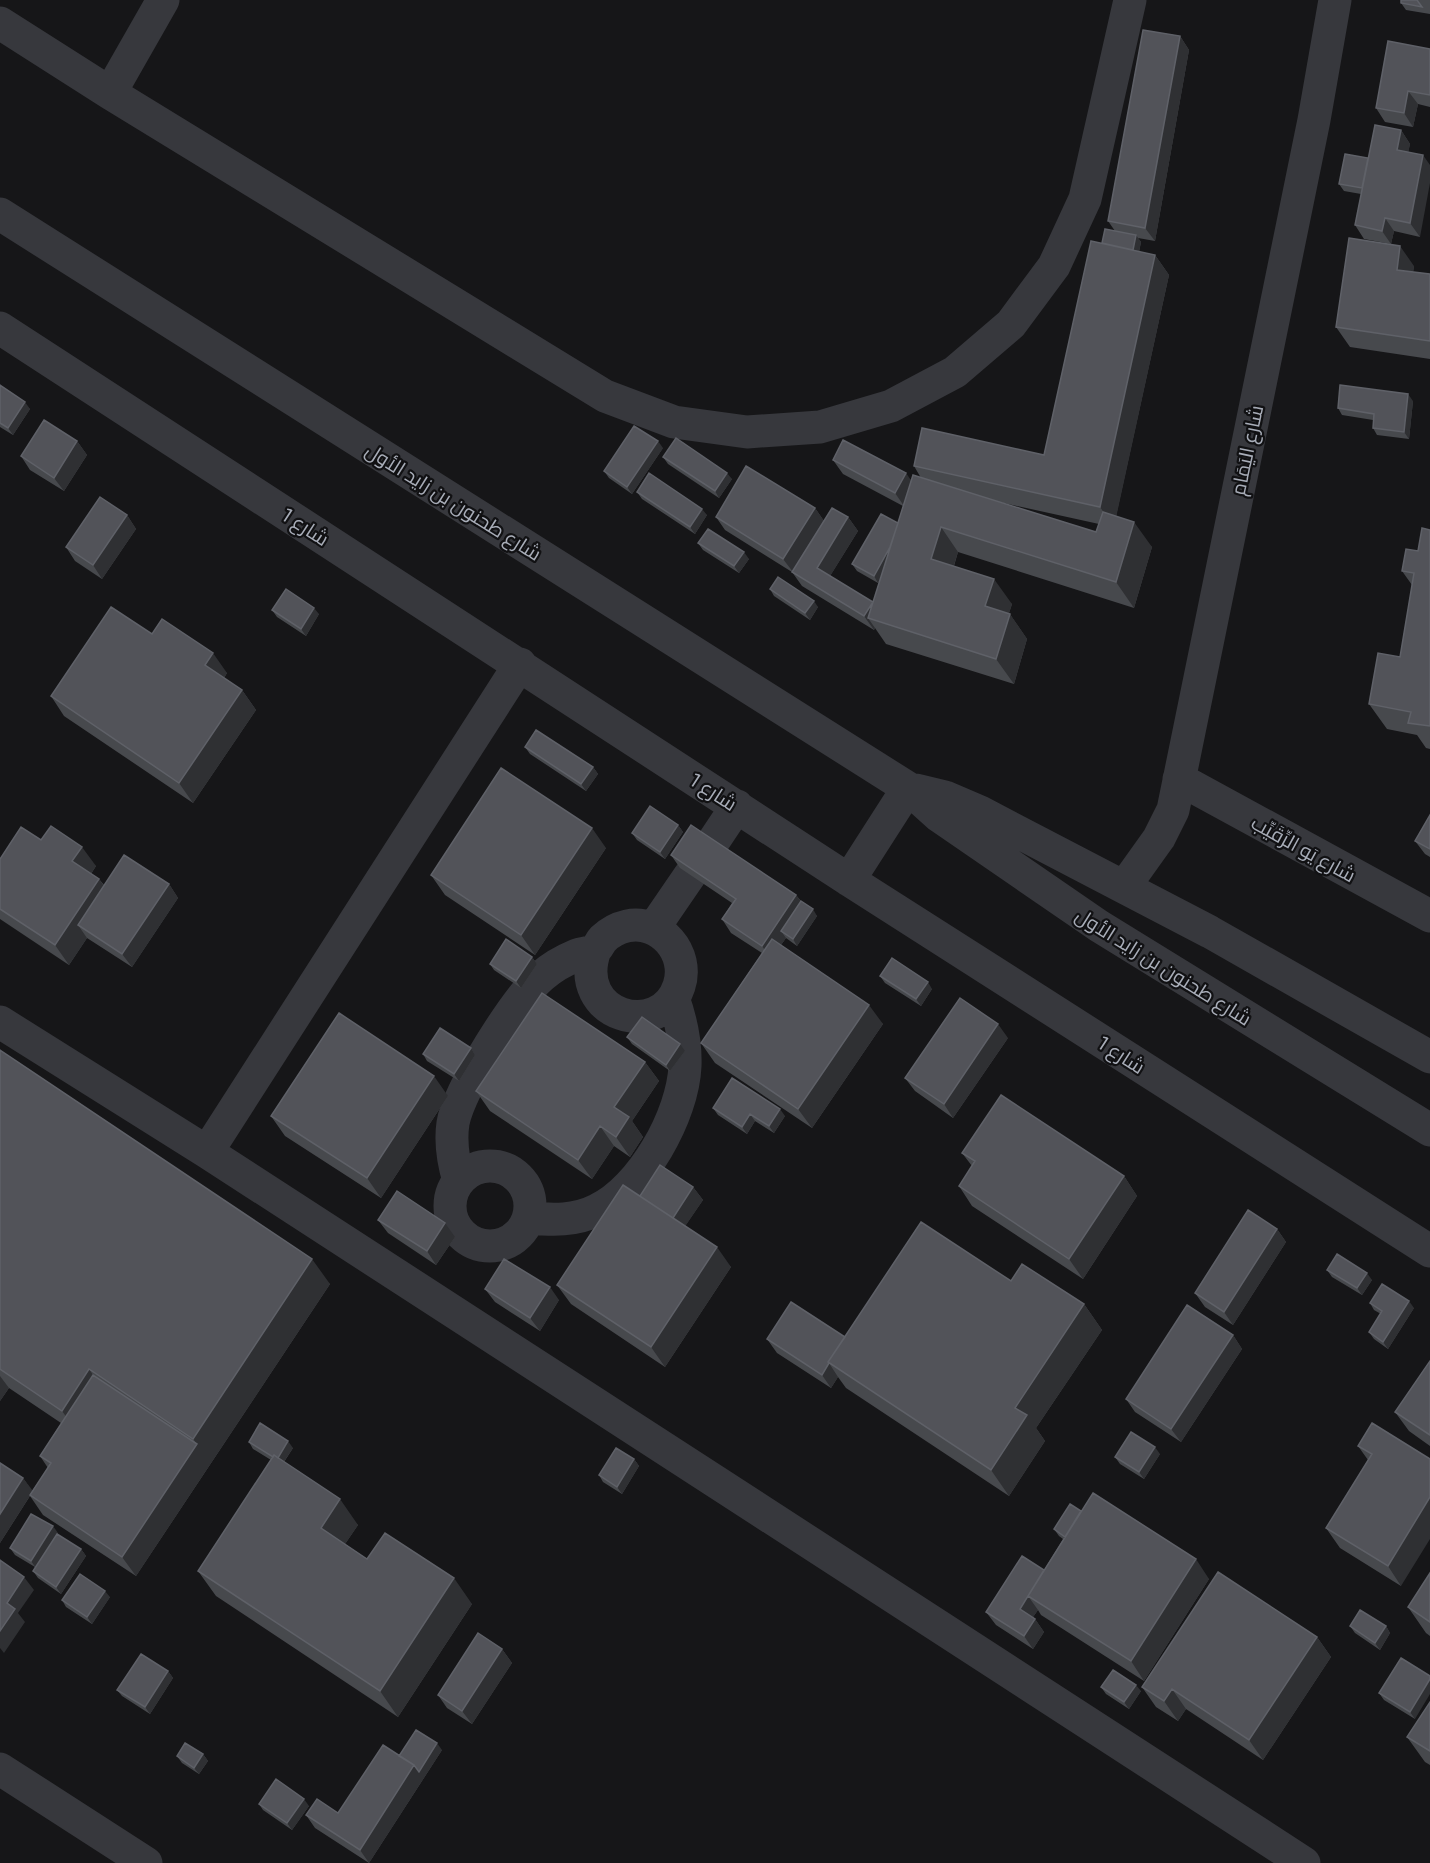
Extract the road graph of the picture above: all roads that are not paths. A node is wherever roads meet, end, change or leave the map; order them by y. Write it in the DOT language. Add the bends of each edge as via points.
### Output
graph roads {
  1 [pos="163,0"];
  2 [pos="1130,0"];
  3 [pos="1335,0"];
  4 [pos="0,23"];
  5 [pos="110,93"];
  6 [pos="0,214"];
  7 [pos="0,328"];
  8 [pos="520,664"];
  9 [pos="1179,779"];
  10 [pos="908,788"];
  11 [pos="737,806"];
  12 [pos="711,845"];
  13 [pos="690,875"];
  14 [pos="849,880"];
  15 [pos="1124,887"];
  16 [pos="1430,916"];
  17 [pos="653,929"];
  18 [pos="595,950"];
  19 [pos="673,998"];
  20 [pos="0,1022"];
  21 [pos="1430,1057"];
  22 [pos="1430,1130"];
  23 [pos="207,1152"];
  24 [pos="459,1181"];
  25 [pos="529,1218"];
  26 [pos="1430,1251"];
  27 [pos="0,1769"];
  28 [pos="146,1863"];
  29 [pos="1304,1863"];
  1 -- 5 [label="street"];
  2 -- 5 [label="street" via="1085,199 1054,266 1011,324 955,372 891,406 820,427 747,432 684,424 605,396"];
  3 -- 9 [label="street, شارع اليَمَام" via="1310,143"];
  4 -- 5 [label="street"];
  6 -- 10 [label="street, شارع طحنون بن زايد الأول"];
  7 -- 8 [label="street, شارع 1"];
  8 -- 11 [label="street, شارع 1"];
  8 -- 23 [label="street"];
  9 -- 15 [label="street, شارع اليَمَام" via="1173,810 1159,838"];
  9 -- 16 [label="street, شارع يَو الرِّقَيِّب"];
  10 -- 14 [label="street"];
  10 -- 15 [label="street, شارع طحنون بن زايد الأول" via="945,797 980,812"];
  10 -- 22 [label="street, شارع طحنون بن زايد الأول" via="939,816 1099,926"];
  11 -- 12 [label="street"];
  11 -- 14 [label="street, شارع 1"];
  13 -- 17 [label="street"];
  14 -- 26 [label="street, شارع 1"];
  15 -- 21 [label="street, شارع طحنون بن زايد الأول"];
  17 -- 18 [label="street" via="627,926 603,939"];
  17 -- 19 [label="street" via="674,946 680,959 679,986"];
  18 -- 19 [label="street" via="590,976 601,1001 612,1010 638,1017 663,1008"];
  18 -- 24 [label="street" via="559,964 529,988 467,1084 453,1122 453,1162"];
  19 -- 25 [label="street" via="681,1020 685,1068 673,1113 647,1164 622,1193 597,1210 556,1221"];
  20 -- 23 [label="street"];
  23 -- 29 [label="street"];
  24 -- 25 [label="street" via="482,1166 510,1170 528,1191"];
  24 -- 25 [label="street" via="450,1207 453,1221 471,1241 499,1245 512,1240"];
  27 -- 28 [label="street"];
}
